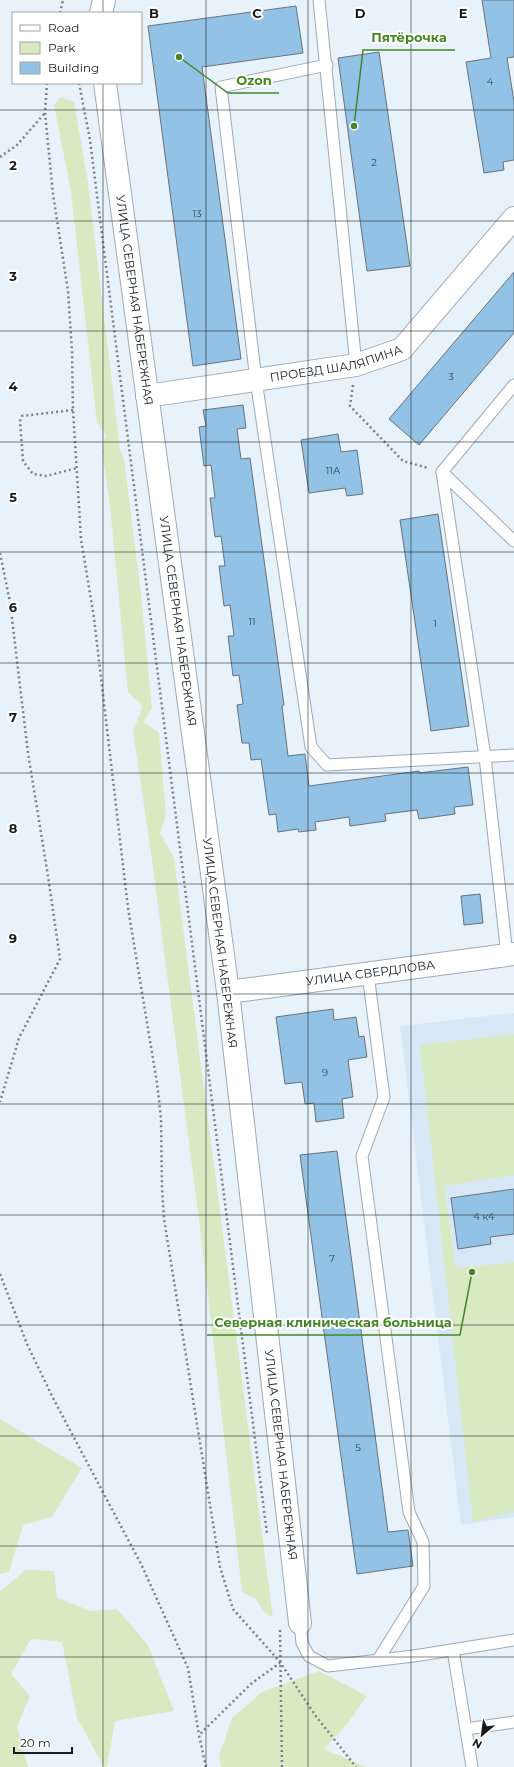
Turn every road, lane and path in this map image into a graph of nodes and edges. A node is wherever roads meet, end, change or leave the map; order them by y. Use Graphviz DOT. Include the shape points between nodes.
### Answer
graph roads {
  1 [pos="63,0"];
  2 [pos="104,0"];
  3 [pos="319,0"];
  4 [pos="60,12"];
  5 [pos="101,12"];
  6 [pos="327,65"];
  7 [pos="47,84"];
  8 [pos="79,84"];
  9 [pos="105,84"];
  10 [pos="45,114"];
  11 [pos="0,157"];
  12 [pos="513,220"];
  13 [pos="356,365"];
  14 [pos="256,380"];
  15 [pos="514,385"];
  16 [pos="147,396"];
  17 [pos="73,410"];
  18 [pos="77,468"];
  19 [pos="442,472"];
  20 [pos="514,541"];
  21 [pos="0,553"];
  22 [pos="514,754"];
  23 [pos="485,757"];
  24 [pos="511,955"];
  25 [pos="368,974"];
  26 [pos="228,992"];
  27 [pos="0,1102"];
  28 [pos="0,1274"];
  29 [pos="267,1535"];
  30 [pos="289,1622"];
  31 [pos="514,1640"];
  32 [pos="453,1650"];
  33 [pos="378,1660"];
  34 [pos="280,1662"];
  35 [pos="514,1722"];
  36 [pos="466,1729"];
  37 [pos="199,1734"];
  38 [pos="206,1767"];
  39 [pos="282,1767"];
  40 [pos="356,1767"];
  41 [pos="472,1767"];
  1 -- 4 [label="path"];
  2 -- 5 [label="street"];
  3 -- 6 [label="lane"];
  6 -- 13 [label="lane"];
  6 -- 14 [label="lane" via="221,86"];
  7 -- 10 [label="path"];
  8 -- 29 [label="path" via="90,140"];
  9 -- 16 [label="street, УЛИЦА СЕВЕРНАЯ НАБЕРЕЖНАЯ"];
  10 -- 11 [label="path" via="17,145"];
  10 -- 17 [label="path" via="68,291"];
  12 -- 13 [label="street, ПРОЕЗД ШАЛЯПИНА" via="402,349"];
  13 -- 14 [label="street, ПРОЕЗД ШАЛЯПИНА"];
  13 -- 19 [label="path" via="350,406 403,461"];
  14 -- 16 [label="street, ПРОЕЗД ШАЛЯПИНА"];
  14 -- 23 [label="lane" via="311,746 327,765"];
  15 -- 19 [label="lane"];
  16 -- 26 [label="street, УЛИЦА СЕВЕРНАЯ НАБЕРЕЖНАЯ"];
  17 -- 18 [label="path"];
  17 -- 18 [label="path" via="22,416 20,420 23,460 33,474 46,476"];
  18 -- 34 [label="path" via="81,539 94,618 128,908 157,1083 161,1118 164,1219 219,1560 233,1609"];
  19 -- 20 [label="lane"];
  19 -- 23 [label="lane"];
  21 -- 27 [label="path" via="10,602 28,753 60,959 19,1038"];
  22 -- 23 [label="lane"];
  23 -- 24 [label="lane"];
  24 -- 25 [label="street, УЛИЦА СВЕРДЛОВА"];
  25 -- 26 [label="street, УЛИЦА СВЕРДЛОВА"];
  25 -- 33 [label="lane" via="384,1097 362,1156 409,1512 423,1542 424,1586"];
  26 -- 30 [label="street, УЛИЦА СЕВЕРНАЯ НАБЕРЕЖНАЯ"];
  28 -- 37 [label="path" via="27,1344 142,1566 188,1668"];
  30 -- 33 [label="lane, УЛИЦА СЕВЕРНАЯ НАБЕРЕЖНАЯ" via="309,1656 318,1662 328,1666"];
  30 -- 34 [label="path" via="281,1638"];
  31 -- 32 [label="lane, УЛИЦА СЕВЕРНАЯ НАБЕРЕЖНАЯ"];
  32 -- 33 [label="lane, УЛИЦА СЕВЕРНАЯ НАБЕРЕЖНАЯ"];
  32 -- 36 [label="lane"];
  34 -- 37 [label="path" via="252,1683"];
  34 -- 39 [label="path"];
  34 -- 40 [label="path" via="315,1715"];
  35 -- 36 [label="lane"];
  36 -- 41 [label="lane"];
  37 -- 38 [label="path"];
}
